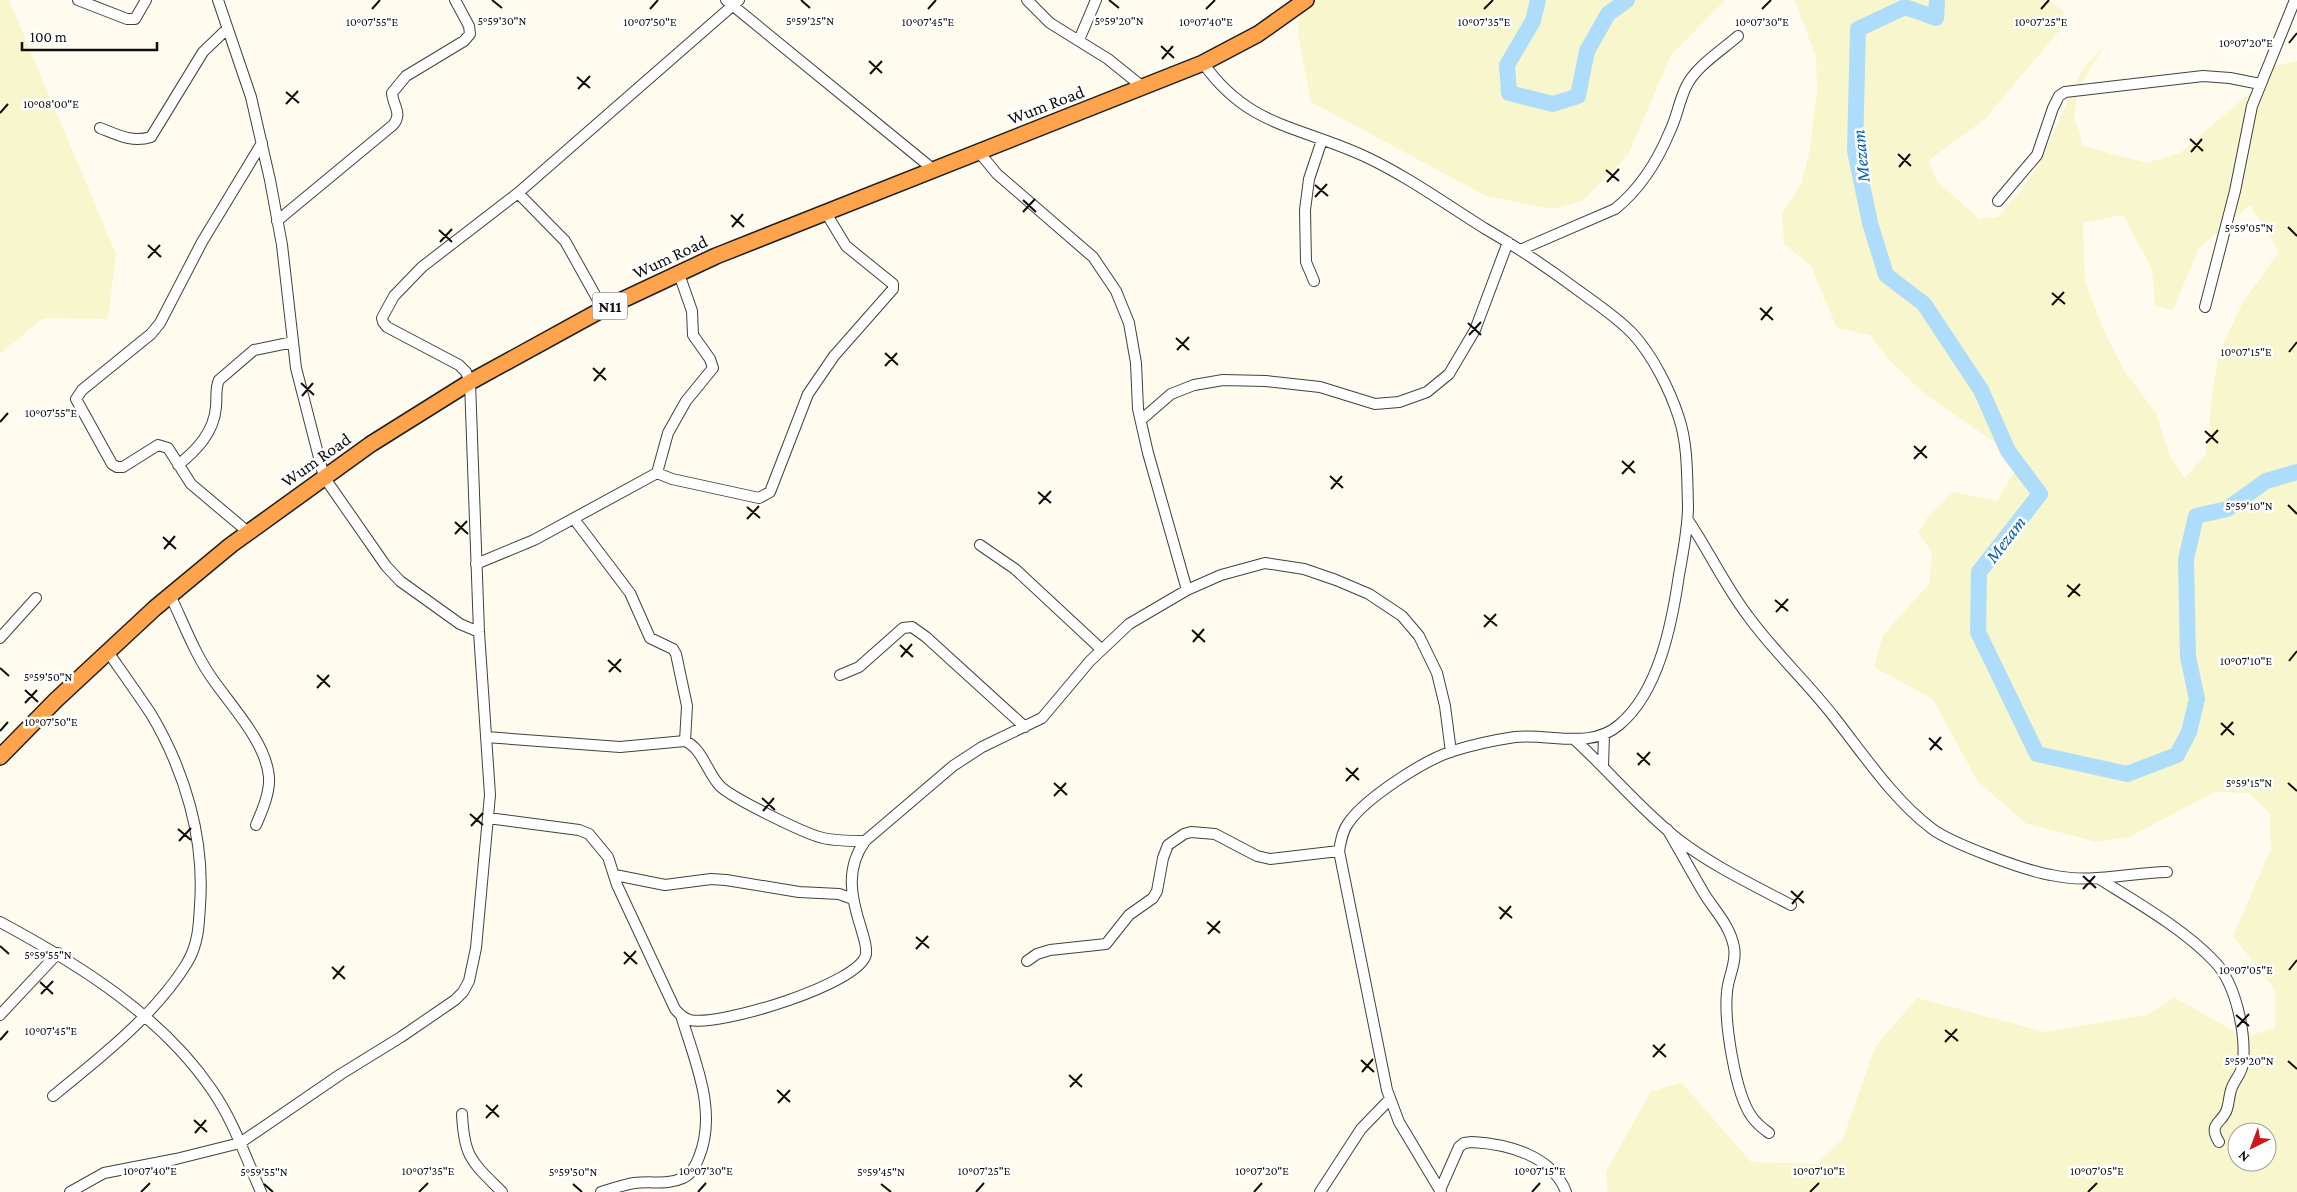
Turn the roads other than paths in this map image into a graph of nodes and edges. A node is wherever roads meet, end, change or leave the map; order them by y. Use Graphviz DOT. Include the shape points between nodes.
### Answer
graph roads {
  1 [pos="78,0"];
  2 [pos="146,0"];
  3 [pos="218,0"];
  4 [pos="455,0"];
  5 [pos="1027,0"];
  6 [pos="1096,0"];
  7 [pos="1306,0"];
  8 [pos="2295,0"];
  9 [pos="733,2"];
  10 [pos="227,29"];
  11 [pos="1738,36"];
  12 [pos="1079,40"];
  13 [pos="1203,63"];
  14 [pos="2260,84"];
  15 [pos="1144,88"];
  16 [pos="100,128"];
  17 [pos="1322,140"];
  18 [pos="262,144"];
  19 [pos="978,152"];
  20 [pos="934,170"];
  21 [pos="518,193"];
  22 [pos="1998,202"];
  23 [pos="826,213"];
  24 [pos="278,221"];
  25 [pos="1508,242"];
  26 [pos="1520,250"];
  27 [pos="679,274"];
  28 [pos="1314,281"];
  29 [pos="2204,308"];
  30 [pos="603,309"];
  31 [pos="293,342"];
  32 [pos="470,382"];
  33 [pos="1141,420"];
  34 [pos="178,465"];
  35 [pos="657,472"];
  36 [pos="324,477"];
  37 [pos="574,519"];
  38 [pos="1688,520"];
  39 [pos="248,532"];
  40 [pos="980,545"];
  41 [pos="476,564"];
  42 [pos="1187,590"];
  43 [pos="170,595"];
  44 [pos="36,598"];
  45 [pos="479,632"];
  46 [pos="0,638"];
  47 [pos="1101,650"];
  48 [pos="108,652"];
  49 [pos="840,675"];
  50 [pos="1025,727"];
  51 [pos="1604,734"];
  52 [pos="486,737"];
  53 [pos="1574,739"];
  54 [pos="685,742"];
  55 [pos="1450,752"];
  56 [pos="0,757"];
  57 [pos="1604,767"];
  58 [pos="488,818"];
  59 [pos="256,825"];
  60 [pos="1667,829"];
  61 [pos="865,841"];
  62 [pos="1339,852"];
  63 [pos="2167,872"];
  64 [pos="615,875"];
  65 [pos="2101,880"];
  66 [pos="852,894"];
  67 [pos="1791,905"];
  68 [pos="0,922"];
  69 [pos="58,953"];
  70 [pos="1027,962"];
  71 [pos="0,1015"];
  72 [pos="681,1015"];
  73 [pos="144,1016"];
  74 [pos="53,1096"];
  75 [pos="1390,1099"];
  76 [pos="462,1114"];
  77 [pos="1769,1133"];
  78 [pos="2218,1142"];
  79 [pos="240,1143"];
  80 [pos="1440,1191"];
  81 [pos="70,1192"];
  82 [pos="261,1192"];
  83 [pos="502,1192"];
  84 [pos="600,1192"];
  85 [pos="1320,1192"];
  86 [pos="1566,1192"];
  1 -- 2 [label="street" via="134,19"];
  3 -- 10 [label="street"];
  4 -- 24 [label="street" via="469,26 470,34 464,42 406,76 392,93 398,120"];
  5 -- 12 [label="street" via="1050,23"];
  6 -- 12 [label="street"];
  7 -- 13 [label="highway, Wum Road / N11" via="1258,34"];
  8 -- 14 [label="street"];
  9 -- 20 [label="street"];
  9 -- 21 [label="street"];
  10 -- 16 [label="street" via="204,52 151,137 141,140 123,138"];
  10 -- 18 [label="street" via="251,96"];
  11 -- 26 [label="street" via="1704,65 1686,86 1671,130 1654,162 1626,200 1615,209"];
  12 -- 15 [label="street"];
  13 -- 15 [label="highway, Wum Road / N11"];
  13 -- 17 [label="street" via="1216,82 1255,113"];
  14 -- 22 [label="street" via="2203,76 2065,92 2059,96 2037,155"];
  14 -- 29 [label="street"];
  15 -- 19 [label="highway, Wum Road / N11"];
  17 -- 25 [label="street" via="1362,155 1413,182"];
  17 -- 28 [label="street" via="1309,179 1305,210 1306,262"];
  18 -- 24 [label="street"];
  18 -- 34 [label="street" via="202,242 160,323 82,390 76,399 112,464 123,467 163,445"];
  19 -- 20 [label="highway, Wum Road / N11"];
  19 -- 33 [label="street" via="997,174 1093,257 1106,274 1129,322"];
  20 -- 23 [label="highway, Wum Road / N11"];
  21 -- 30 [label="street" via="565,241"];
  21 -- 32 [label="street" via="422,267 394,296 382,318 387,327 458,365"];
  23 -- 27 [label="highway, Wum Road / N11"];
  23 -- 35 [label="street" via="846,246 892,284 893,289 834,356 808,394 770,492 760,498 672,479"];
  24 -- 31 [label="street"];
  25 -- 26 [label="street"];
  25 -- 33 [label="street" via="1475,330 1449,374 1427,392 1399,402 1375,404 1320,387 1223,380 1171,394"];
  26 -- 38 [label="street" via="1597,303 1633,334 1647,353 1679,419 1687,469"];
  27 -- 30 [label="highway, Wum Road / N11"];
  27 -- 35 [label="street" via="692,312 693,336 710,358 713,368 686,402 668,433"];
  30 -- 32 [label="highway, Wum Road / N11"];
  31 -- 34 [label="street" via="254,350 219,380 213,425 195,451"];
  31 -- 36 [label="street" via="296,368"];
  32 -- 36 [label="highway, Wum Road / N11"];
  32 -- 41 [label="street"];
  33 -- 42 [label="street"];
  34 -- 39 [label="street" via="191,484"];
  35 -- 37 [label="street"];
  36 -- 39 [label="highway, Wum Road / N11"];
  36 -- 45 [label="street" via="400,581 460,624"];
  37 -- 41 [label="street"];
  37 -- 54 [label="street" via="630,594 650,638 676,654 687,706"];
  38 -- 51 [label="street" via="1672,623 1655,675 1633,710 1619,726"];
  38 -- 65 [label="street" via="1750,619 1808,683 1882,778 1925,823 1948,838 2049,875"];
  39 -- 43 [label="highway, Wum Road / N11"];
  40 -- 47 [label="street" via="1014,570"];
  41 -- 45 [label="street"];
  42 -- 47 [label="street" via="1129,624"];
  42 -- 55 [label="street" via="1221,575 1265,563 1304,569 1369,594 1402,616 1419,636 1437,673 1445,706"];
  43 -- 48 [label="highway, Wum Road / N11"];
  43 -- 59 [label="street" via="213,681 249,729 265,762 268,791"];
  44 -- 46 [label="street"];
  45 -- 52 [label="street"];
  47 -- 50 [label="street" via="1042,718"];
  48 -- 56 [label="highway, Wum Road / N11"];
  48 -- 73 [label="street" via="151,715 180,774 198,836 202,886 198,941 188,963"];
  49 -- 50 [label="street" via="859,666 903,628 912,627"];
  50 -- 61 [label="street" via="982,747 953,766"];
  51 -- 53 [label="street"];
  51 -- 57 [label="street"];
  52 -- 54 [label="street" via="620,747"];
  52 -- 58 [label="street" via="490,795"];
  53 -- 55 [label="street" via="1517,737"];
  53 -- 57 [label="street"];
  54 -- 61 [label="street" via="698,752 720,786 748,804 821,838"];
  55 -- 62 [label="street" via="1410,772 1377,795 1350,820 1342,835"];
  57 -- 60 [label="street" via="1626,793"];
  58 -- 64 [label="street" via="589,834 608,857"];
  58 -- 79 [label="street" via="476,948 463,992"];
  60 -- 67 [label="street" via="1736,876"];
  60 -- 77 [label="street" via="1730,935 1735,955 1725,1016 1729,1042 1744,1101 1751,1116"];
  61 -- 66 [label="street" via="852,868"];
  62 -- 70 [label="street" via="1270,859 1257,856 1215,834 1184,834 1168,845 1158,891 1129,915 1111,940 1102,946 1050,950"];
  62 -- 75 [label="street"];
  63 -- 65 [label="street" via="2125,874"];
  64 -- 66 [label="street" via="665,885 718,879 799,892"];
  64 -- 72 [label="street" via="651,960"];
  65 -- 78 [label="street" via="2193,942 2225,976 2244,1037 2244,1055 2241,1073 2231,1090 2225,1114 2214,1129"];
  66 -- 72 [label="street" via="866,954 863,962 853,970 813,990 754,1011 710,1020 688,1019"];
  68 -- 69 [label="street"];
  69 -- 71 [label="street"];
  69 -- 73 [label="street"];
  72 -- 84 [label="street" via="704,1091 707,1118 704,1144 695,1165 684,1178 634,1183"];
  73 -- 74 [label="street"];
  73 -- 79 [label="street" via="213,1091"];
  75 -- 80 [label="street" via="1418,1157"];
  75 -- 85 [label="street" via="1361,1129"];
  76 -- 83 [label="street" via="463,1139 469,1156"];
  79 -- 81 [label="street" via="104,1173"];
  79 -- 82 [label="street"];
  80 -- 86 [label="street" via="1459,1146 1472,1142 1534,1156 1547,1166"];
}
